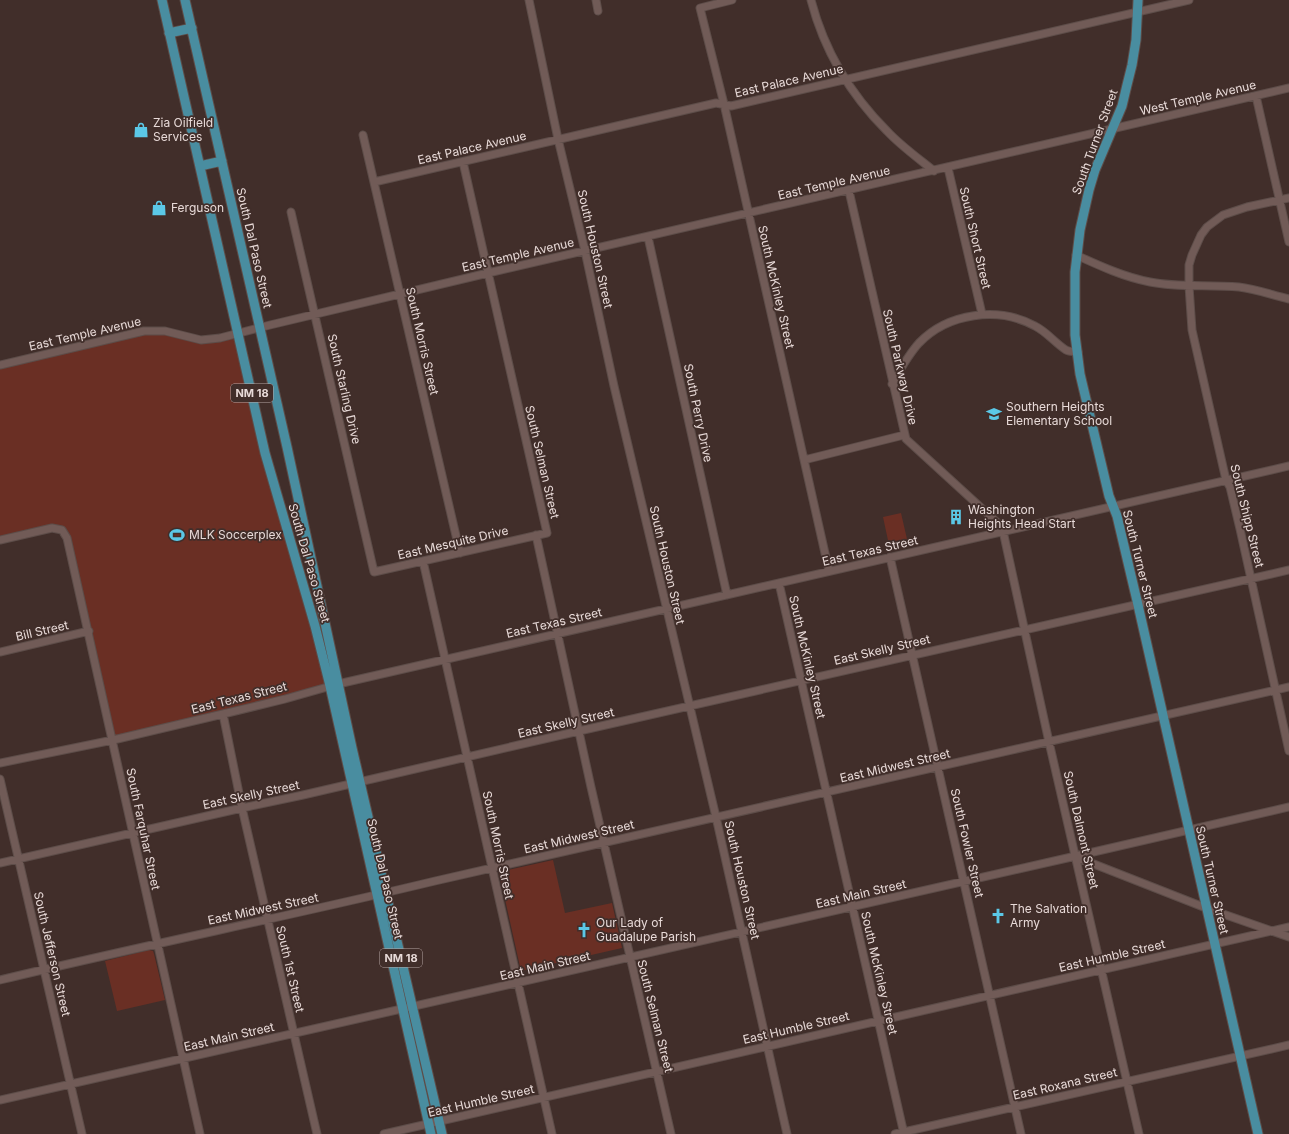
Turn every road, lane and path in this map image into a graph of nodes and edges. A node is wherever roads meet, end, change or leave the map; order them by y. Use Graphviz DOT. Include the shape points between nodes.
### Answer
graph roads {
  1 [pos="162,0"];
  2 [pos="185,0"];
  3 [pos="529,0"];
  4 [pos="596,0"];
  5 [pos="732,0"];
  6 [pos="811,0"];
  7 [pos="1138,0"];
  8 [pos="1190,0"];
  9 [pos="598,11"];
  10 [pos="1137,12"];
  11 [pos="192,28"];
  12 [pos="170,33"];
  13 [pos="846,80"];
  14 [pos="1289,88"];
  15 [pos="1256,96"];
  16 [pos="724,104"];
  17 [pos="1111,130"];
  18 [pos="363,135"];
  19 [pos="558,139"];
  20 [pos="222,161"];
  21 [pos="463,162"];
  22 [pos="200,166"];
  23 [pos="948,168"];
  24 [pos="934,171"];
  25 [pos="374,182"];
  26 [pos="849,191"];
  27 [pos="1289,198"];
  28 [pos="1279,200"];
  29 [pos="291,212"];
  30 [pos="748,214"];
  31 [pos="648,237"];
  32 [pos="1289,242"];
  33 [pos="585,251"];
  34 [pos="1076,255"];
  35 [pos="488,273"];
  36 [pos="1189,286"];
  37 [pos="400,294"];
  38 [pos="1289,299"];
  39 [pos="316,314"];
  40 [pos="982,314"];
  41 [pos="260,328"];
  42 [pos="239,334"];
  43 [pos="1078,352"];
  44 [pos="0,365"];
  45 [pos="892,384"];
  46 [pos="904,435"];
  47 [pos="804,460"];
  48 [pos="1289,466"];
  49 [pos="1226,480"];
  50 [pos="1114,507"];
  51 [pos="1003,532"];
  52 [pos="536,535"];
  53 [pos="0,540"];
  54 [pos="460,553"];
  55 [pos="890,557"];
  56 [pos="423,561"];
  57 [pos="1289,570"];
  58 [pos="829,571"];
  59 [pos="374,572"];
  60 [pos="1251,579"];
  61 [pos="779,583"];
  62 [pos="727,595"];
  63 [pos="1138,605"];
  64 [pos="666,608"];
  65 [pos="1025,629"];
  66 [pos="88,631"];
  67 [pos="558,634"];
  68 [pos="0,652"];
  69 [pos="912,654"];
  70 [pos="445,659"];
  71 [pos="801,680"];
  72 [pos="334,685"];
  73 [pos="1289,687"];
  74 [pos="1275,690"];
  75 [pos="690,706"];
  76 [pos="223,714"];
  77 [pos="1163,716"];
  78 [pos="579,731"];
  79 [pos="113,740"];
  80 [pos="1049,742"];
  81 [pos="1289,751"];
  82 [pos="468,758"];
  83 [pos="0,763"];
  84 [pos="938,767"];
  85 [pos="0,779"];
  86 [pos="356,783"];
  87 [pos="826,792"];
  88 [pos="1289,807"];
  89 [pos="242,808"];
  90 [pos="716,818"];
  91 [pos="1188,829"];
  92 [pos="132,833"];
  93 [pos="605,843"];
  94 [pos="1076,856"];
  95 [pos="18,858"];
  96 [pos="0,863"];
  97 [pos="492,869"];
  98 [pos="964,882"];
  99 [pos="386,893"];
  100 [pos="377,896"];
  101 [pos="853,907"];
  102 [pos="1206,908"];
  103 [pos="268,919"];
  104 [pos="1289,927"];
  105 [pos="1272,931"];
  106 [pos="742,932"];
  107 [pos="1289,937"];
  108 [pos="157,944"];
  109 [pos="1214,944"];
  110 [pos="630,958"];
  111 [pos="44,970"];
  112 [pos="1101,970"];
  113 [pos="0,980"];
  114 [pos="518,983"];
  115 [pos="990,995"];
  116 [pos="412,1007"];
  117 [pos="402,1009"];
  118 [pos="878,1021"];
  119 [pos="294,1034"];
  120 [pos="1289,1045"];
  121 [pos="767,1046"];
  122 [pos="1241,1056"];
  123 [pos="183,1059"];
  124 [pos="658,1071"];
  125 [pos="1127,1081"];
  126 [pos="71,1084"];
  127 [pos="544,1097"];
  128 [pos="0,1100"];
  129 [pos="1015,1107"];
  130 [pos="439,1122"];
  131 [pos="429,1124"];
  132 [pos="903,1133"];
  133 [pos="82,1134"];
  134 [pos="200,1134"];
  135 [pos="317,1134"];
  136 [pos="384,1134"];
  137 [pos="431,1134"];
  138 [pos="442,1134"];
  139 [pos="552,1134"];
  140 [pos="671,1134"];
  141 [pos="787,1134"];
  142 [pos="895,1134"];
  143 [pos="1021,1134"];
  144 [pos="1139,1134"];
  145 [pos="1258,1134"];
  1 -- 12 [label="main road, South Dal Paso Street / NM 18"];
  2 -- 11 [label="main road, South Dal Paso Street / NM 18"];
  3 -- 19 [label="street, South Houston Street"];
  4 -- 9 [label="street"];
  5 -- 16 [label="street, South McKinley Street" via="700,8"];
  6 -- 13 [label="street" via="823,37"];
  7 -- 10 [label="main road, South Turner Street"];
  8 -- 10 [label="street, East Palace Avenue"];
  10 -- 13 [label="street, East Palace Avenue"];
  10 -- 17 [label="main road, South Turner Street" via="1132,65 1122,106"];
  11 -- 12 [label="main road"];
  11 -- 20 [label="main road, South Dal Paso Street / NM 18"];
  12 -- 22 [label="main road, South Dal Paso Street / NM 18"];
  13 -- 16 [label="street, East Palace Avenue" via="731,106"];
  13 -- 24 [label="street" via="887,132"];
  14 -- 15 [label="street, West Temple Avenue"];
  15 -- 17 [label="street, West Temple Avenue"];
  15 -- 28 [label="street"];
  16 -- 19 [label="street, East Palace Avenue" via="716,103"];
  16 -- 30 [label="street, South McKinley Street"];
  17 -- 23 [label="street, East Temple Avenue"];
  17 -- 34 [label="main road, South Turner Street" via="1089,190"];
  18 -- 25 [label="street, South Morris Street"];
  19 -- 21 [label="street, East Palace Avenue"];
  19 -- 33 [label="street, South Houston Street"];
  20 -- 22 [label="main road"];
  20 -- 41 [label="main road, South Dal Paso Street / NM 18"];
  21 -- 25 [label="street, East Palace Avenue"];
  21 -- 35 [label="street, South Selman Street"];
  22 -- 42 [label="main road, South Dal Paso Street / NM 18"];
  23 -- 24 [label="street, East Temple Avenue"];
  23 -- 40 [label="street, South Short Street"];
  24 -- 26 [label="street, East Temple Avenue"];
  25 -- 37 [label="street, South Morris Street"];
  26 -- 30 [label="street, East Temple Avenue"];
  26 -- 45 [label="street, South Parkway Drive"];
  27 -- 28 [label="street, South Shipp Street"];
  28 -- 32 [label="street"];
  28 -- 36 [label="street, South Shipp Street" via="1234,210 1207,227 1192,255 1189,265"];
  29 -- 39 [label="street, South Starling Drive"];
  30 -- 31 [label="street, East Temple Avenue"];
  30 -- 47 [label="street, South McKinley Street"];
  31 -- 33 [label="street, East Temple Avenue"];
  31 -- 62 [label="street, South Perry Drive"];
  33 -- 35 [label="street, East Temple Avenue"];
  33 -- 64 [label="street, South Houston Street"];
  34 -- 36 [label="street" via="1130,278"];
  34 -- 43 [label="main road, South Turner Street" via="1074,311"];
  35 -- 37 [label="street, East Temple Avenue"];
  35 -- 52 [label="street, South Selman Street" via="547,533"];
  36 -- 38 [label="street" via="1239,287"];
  36 -- 49 [label="street, South Shipp Street" via="1192,330"];
  37 -- 39 [label="street, East Temple Avenue"];
  37 -- 54 [label="street, South Morris Street"];
  39 -- 41 [label="street, East Temple Avenue"];
  39 -- 59 [label="street, South Starling Drive"];
  40 -- 43 [label="street" via="1023,321 1043,330 1067,350"];
  40 -- 45 [label="street" via="954,322 920,343"];
  41 -- 42 [label="street, East Temple Avenue"];
  41 -- 72 [label="main road, South Dal Paso Street / NM 18" via="287,447"];
  42 -- 44 [label="street, East Temple Avenue" via="201,340 164,331 144,331"];
  42 -- 72 [label="main road, South Dal Paso Street / NM 18" via="265,453"];
  43 -- 50 [label="main road, South Turner Street" via="1082,382 1109,496"];
  45 -- 46 [label="street, South Parkway Drive"];
  46 -- 47 [label="street"];
  46 -- 51 [label="street, South Parkway Drive" via="908,442 1000,525"];
  47 -- 58 [label="street, South McKinley Street"];
  48 -- 49 [label="street, East Texas Street"];
  49 -- 50 [label="street, East Texas Street"];
  49 -- 60 [label="street, South Shipp Street" via="1230,487"];
  50 -- 51 [label="street, East Texas Street"];
  50 -- 63 [label="main road, South Turner Street"];
  51 -- 55 [label="street, East Texas Street"];
  51 -- 65 [label="street, South Dalmont Street"];
  52 -- 54 [label="street, East Mesquite Drive"];
  52 -- 67 [label="street, South Selman Street"];
  53 -- 66 [label="street, South Farquhar Street" via="52,528 62,530 67,538"];
  54 -- 56 [label="street, East Mesquite Drive"];
  55 -- 58 [label="street, East Texas Street"];
  55 -- 69 [label="street, South Fowler Street"];
  56 -- 59 [label="street, East Mesquite Drive"];
  56 -- 70 [label="street, South Morris Street"];
  57 -- 60 [label="street, East Skelly Street"];
  58 -- 61 [label="street, East Texas Street"];
  60 -- 63 [label="street, East Skelly Street"];
  60 -- 74 [label="street, South Shipp Street"];
  61 -- 62 [label="street, East Texas Street"];
  61 -- 71 [label="street, South McKinley Street"];
  62 -- 64 [label="street, East Texas Street"];
  63 -- 65 [label="street, East Skelly Street"];
  63 -- 77 [label="main road, South Turner Street"];
  64 -- 67 [label="street, East Texas Street"];
  64 -- 75 [label="street, South Houston Street"];
  65 -- 69 [label="street, East Skelly Street"];
  65 -- 80 [label="street, South Dalmont Street"];
  66 -- 68 [label="street, Bill Street"];
  66 -- 79 [label="street, South Farquhar Street"];
  67 -- 70 [label="street, East Texas Street"];
  67 -- 78 [label="street, South Selman Street"];
  69 -- 71 [label="street, East Skelly Street"];
  69 -- 84 [label="street, South Fowler Street"];
  70 -- 72 [label="street, East Texas Street"];
  70 -- 82 [label="street, South Morris Street"];
  71 -- 75 [label="street, East Skelly Street"];
  71 -- 87 [label="street, South McKinley Street"];
  72 -- 76 [label="street, East Texas Street"];
  72 -- 86 [label="main road, South Dal Paso Street / NM 18"];
  73 -- 74 [label="street, East Midwest Street"];
  74 -- 77 [label="street, East Midwest Street"];
  74 -- 81 [label="street, South Shipp Street"];
  75 -- 78 [label="street, East Skelly Street"];
  75 -- 90 [label="street, South Houston Street"];
  76 -- 79 [label="street, East Texas Street"];
  76 -- 89 [label="street, South 1st Street"];
  77 -- 80 [label="street, East Midwest Street"];
  77 -- 91 [label="main road, South Turner Street"];
  78 -- 82 [label="street, East Skelly Street"];
  78 -- 93 [label="street, South Selman Street"];
  79 -- 83 [label="street, East Texas Street"];
  79 -- 92 [label="street, South Farquhar Street"];
  80 -- 84 [label="street, East Midwest Street"];
  80 -- 94 [label="street, South Dalmont Street"];
  82 -- 86 [label="street, East Skelly Street"];
  82 -- 97 [label="street, South Morris Street"];
  84 -- 87 [label="street, East Midwest Street"];
  84 -- 98 [label="street, South Fowler Street"];
  85 -- 95 [label="street, South Jefferson Street"];
  86 -- 89 [label="street, East Skelly Street"];
  86 -- 99 [label="main road, South Dal Paso Street / NM 18"];
  86 -- 100 [label="main road, South Dal Paso Street / NM 18"];
  87 -- 90 [label="street, East Midwest Street"];
  87 -- 101 [label="street, South McKinley Street"];
  88 -- 91 [label="street, East Main Street"];
  89 -- 92 [label="street, East Skelly Street"];
  89 -- 103 [label="street, South 1st Street"];
  90 -- 93 [label="street, East Midwest Street"];
  90 -- 106 [label="street, South Houston Street"];
  91 -- 94 [label="street, East Main Street"];
  91 -- 102 [label="main road, South Turner Street"];
  92 -- 95 [label="street, East Skelly Street"];
  92 -- 108 [label="street, South Farquhar Street"];
  93 -- 97 [label="street, East Midwest Street"];
  93 -- 110 [label="street, South Selman Street"];
  94 -- 98 [label="street, East Main Street"];
  94 -- 102 [label="street"];
  94 -- 112 [label="street, South Dalmont Street"];
  95 -- 96 [label="street, East Skelly Street"];
  95 -- 111 [label="street, South Jefferson Street"];
  97 -- 99 [label="street, East Midwest Street"];
  97 -- 114 [label="street, South Morris Street"];
  98 -- 101 [label="street, East Main Street"];
  98 -- 115 [label="street, South Fowler Street"];
  99 -- 100 [label="street, East Midwest Street"];
  99 -- 116 [label="main road, South Dal Paso Street / NM 18"];
  100 -- 103 [label="street, East Midwest Street"];
  100 -- 117 [label="main road, South Dal Paso Street / NM 18"];
  101 -- 106 [label="street, East Main Street"];
  101 -- 118 [label="street, South McKinley Street"];
  102 -- 105 [label="street"];
  102 -- 109 [label="main road, South Turner Street"];
  103 -- 108 [label="street, East Midwest Street"];
  103 -- 119 [label="street, South 1st Street"];
  104 -- 105 [label="street, East Humble Street"];
  105 -- 107 [label="street"];
  105 -- 109 [label="street, East Humble Street"];
  106 -- 110 [label="street, East Main Street"];
  106 -- 121 [label="street, South Houston Street"];
  108 -- 111 [label="street, East Midwest Street"];
  108 -- 123 [label="street, South Farquhar Street"];
  109 -- 112 [label="street, East Humble Street"];
  109 -- 122 [label="main road, South Turner Street"];
  110 -- 114 [label="street, East Main Street"];
  110 -- 124 [label="street, South Selman Street"];
  111 -- 113 [label="street, East Midwest Street"];
  111 -- 126 [label="street, South Jefferson Street"];
  112 -- 115 [label="street, East Humble Street"];
  112 -- 125 [label="street, South Dalmont Street"];
  114 -- 116 [label="street, East Main Street"];
  114 -- 127 [label="street, South Morris Street"];
  115 -- 118 [label="street, East Humble Street"];
  115 -- 129 [label="street, South Fowler Street"];
  116 -- 117 [label="street, East Main Street"];
  116 -- 130 [label="main road, South Dal Paso Street / NM 18"];
  117 -- 119 [label="street, East Main Street"];
  117 -- 131 [label="main road, South Dal Paso Street / NM 18"];
  118 -- 121 [label="street, East Humble Street"];
  118 -- 132 [label="street, South McKinley Street"];
  119 -- 123 [label="street, East Main Street"];
  119 -- 135 [label="street, South 1st Street"];
  120 -- 122 [label="street, East Roxana Street"];
  121 -- 124 [label="street, East Humble Street"];
  121 -- 141 [label="street, South Houston Street"];
  122 -- 125 [label="street, East Roxana Street"];
  122 -- 145 [label="main road, South Turner Street"];
  123 -- 126 [label="street, East Main Street"];
  123 -- 134 [label="street, South Farquhar Street"];
  124 -- 127 [label="street, East Humble Street"];
  124 -- 140 [label="street, South Selman Street"];
  125 -- 129 [label="street, East Roxana Street"];
  125 -- 144 [label="street, South Dalmont Street"];
  126 -- 128 [label="street, East Main Street"];
  126 -- 133 [label="street, South Jefferson Street"];
  127 -- 130 [label="street, East Humble Street"];
  127 -- 139 [label="street, South Morris Street"];
  129 -- 132 [label="street, East Roxana Street"];
  129 -- 143 [label="street, South Fowler Street"];
  130 -- 131 [label="street, East Humble Street"];
  130 -- 138 [label="main road, South Dal Paso Street / NM 18"];
  131 -- 136 [label="street, East Humble Street"];
  131 -- 137 [label="main road, South Dal Paso Street / NM 18"];
  132 -- 142 [label="street, East Roxana Street"];
}
